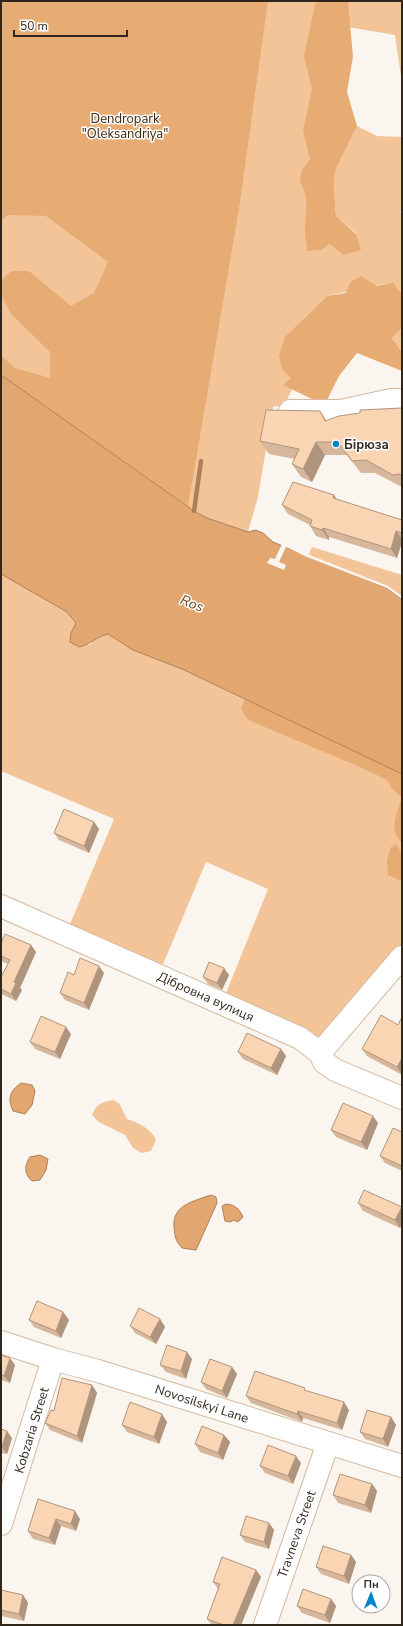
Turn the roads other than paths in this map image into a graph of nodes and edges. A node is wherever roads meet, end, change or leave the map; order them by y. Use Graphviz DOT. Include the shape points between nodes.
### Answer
graph roads {
  1 [pos="402,400"];
  2 [pos="272,410"];
  3 [pos="1,906"];
  4 [pos="402,957"];
  5 [pos="320,1053"];
  6 [pos="402,1098"];
  7 [pos="1,1342"];
  8 [pos="53,1359"];
  9 [pos="328,1443"];
  10 [pos="402,1466"];
  11 [pos="1,1524"];
  12 [pos="265,1625"];
  1 -- 2 [label="street" via="341,411"];
  3 -- 5 [label="street, Дібровна вулиця" via="300,1038"];
  4 -- 5 [label="street"];
  5 -- 6 [label="street, Дібровна вулиця" via="324,1062 335,1070"];
  7 -- 8 [label="street, Novosilskyi Lane"];
  8 -- 9 [label="street, Novosilskyi Lane" via="98,1370"];
  8 -- 11 [label="street, Kobzaria Street"];
  9 -- 10 [label="street, Novosilskyi Lane"];
  9 -- 12 [label="street, Travneva Street"];
}
